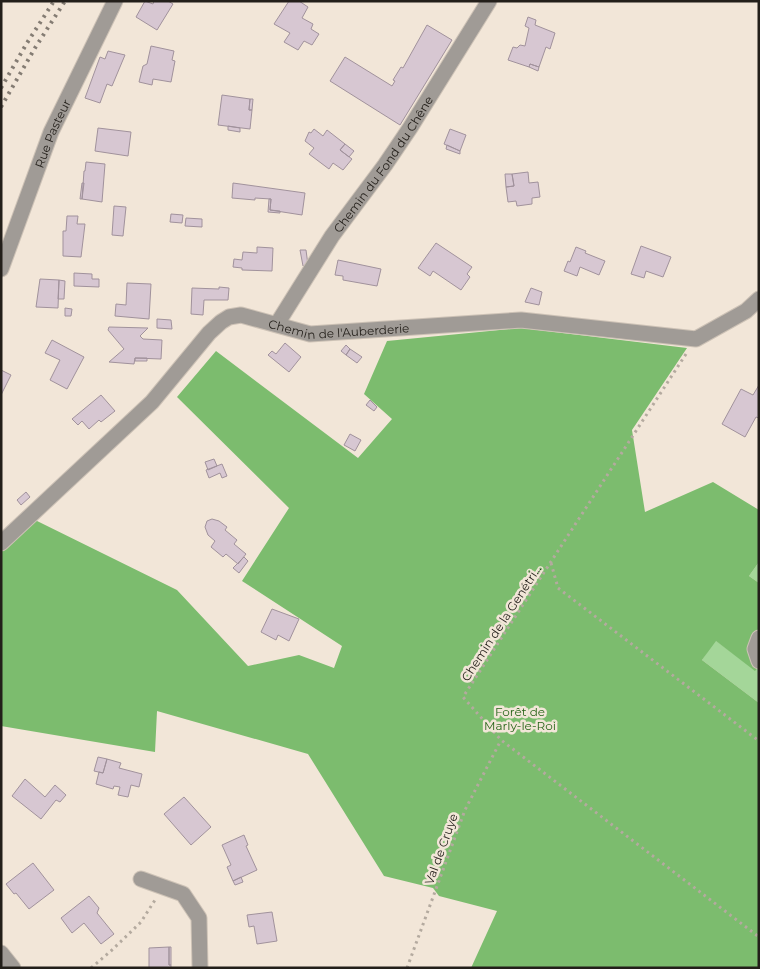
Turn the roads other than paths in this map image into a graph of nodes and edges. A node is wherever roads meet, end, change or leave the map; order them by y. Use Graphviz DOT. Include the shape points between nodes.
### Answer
graph roads {
  1 [pos="115,1"];
  2 [pos="482,4"];
  3 [pos="1,269"];
  4 [pos="759,299"];
  5 [pos="272,323"];
  6 [pos="1,543"];
  7 [pos="759,638"];
  8 [pos="759,661"];
  9 [pos="141,879"];
  10 [pos="1,953"];
  11 [pos="13,968"];
  12 [pos="200,968"];
  1 -- 3 [label="street, Rue Pasteur" via="51,132"];
  2 -- 5 [label="street, Chemin du Fond du Chêne" via="410,128"];
  4 -- 5 [label="street, Chemin de l'Auberderie" via="746,312 696,339 521,320 310,334"];
  5 -- 6 [label="street, Chemin de l'Auberderie" via="240,315 221,322 152,402"];
  7 -- 8 [label="street" via="754,650"];
  9 -- 12 [label="street" via="183,894 200,918"];
  10 -- 11 [label="street"];
}
